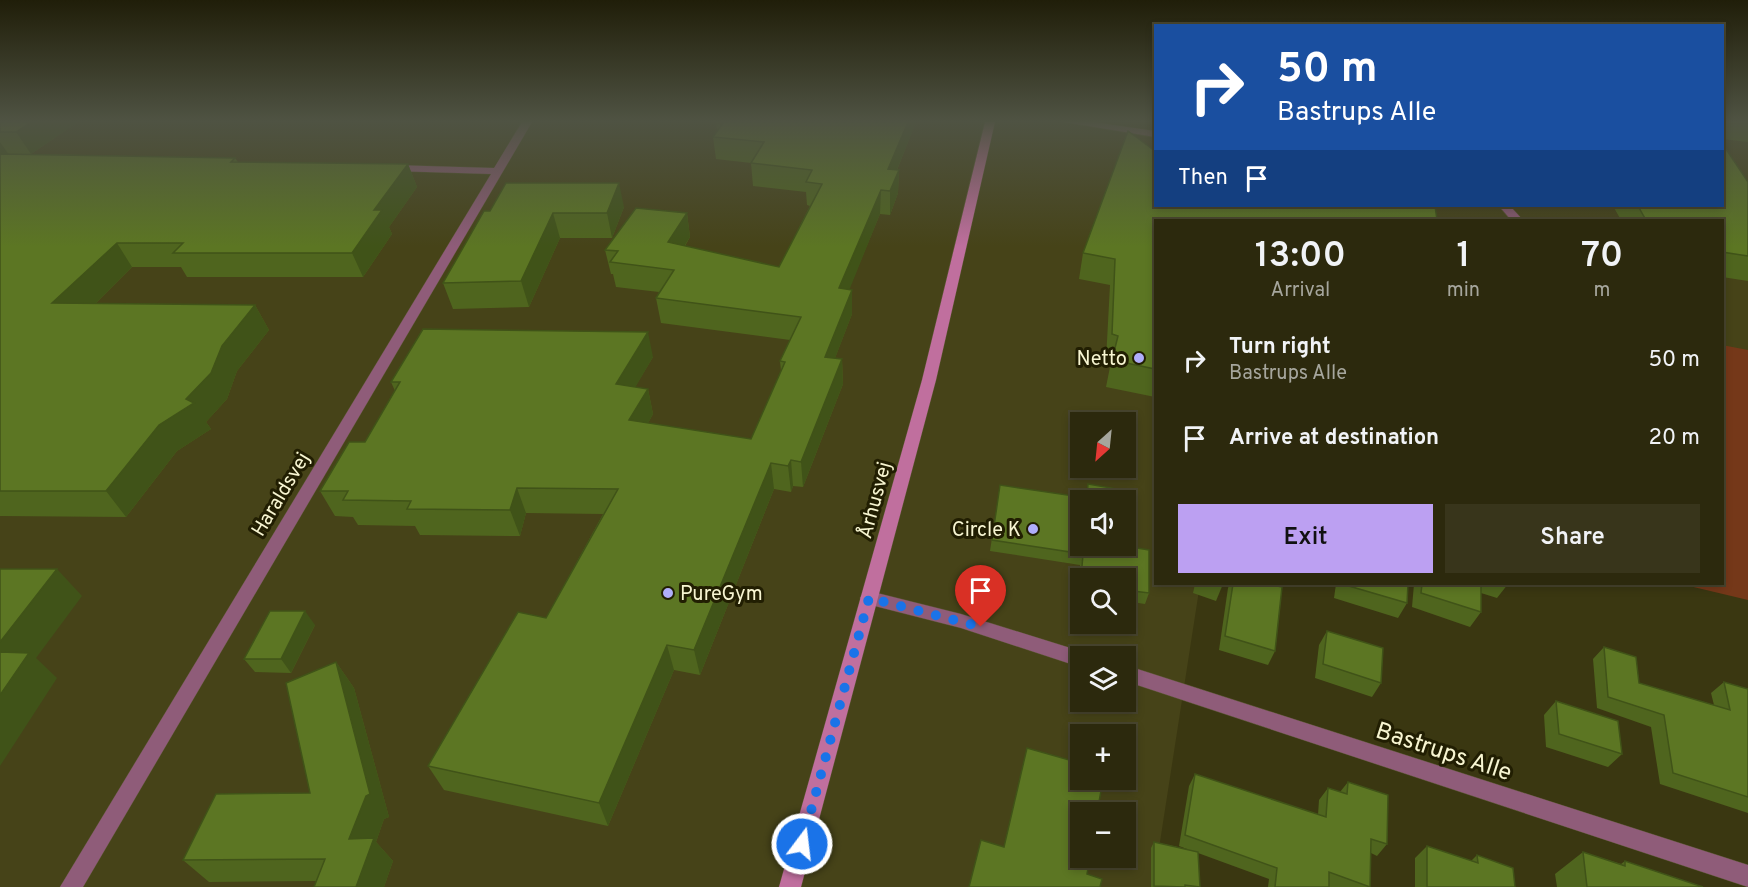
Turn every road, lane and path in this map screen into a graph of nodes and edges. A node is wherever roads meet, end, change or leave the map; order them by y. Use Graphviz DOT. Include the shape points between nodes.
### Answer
graph roads {
  1 [pos="502,163"];
  2 [pos="980,163"];
  3 [pos="379,168"];
  4 [pos="497,171"];
  5 [pos="1505,207"];
  6 [pos="1516,219"];
  7 [pos="869,598"];
  8 [pos="1070,656"];
  9 [pos="1136,677"];
  10 [pos="1748,876"];
  11 [pos="71,887"];
  12 [pos="790,887"];
  1 -- 4 [label="street, Haraldsvej"];
  2 -- 7 [label="main road, Århusvej" via="929,380"];
  3 -- 4 [label="street"];
  4 -- 11 [label="street, Haraldsvej"];
  5 -- 6 [label="street"];
  7 -- 8 [label="street" via="961,621"];
  7 -- 12 [label="main road, Århusvej"];
  9 -- 10 [label="street, Bastrups Alle"];
}
